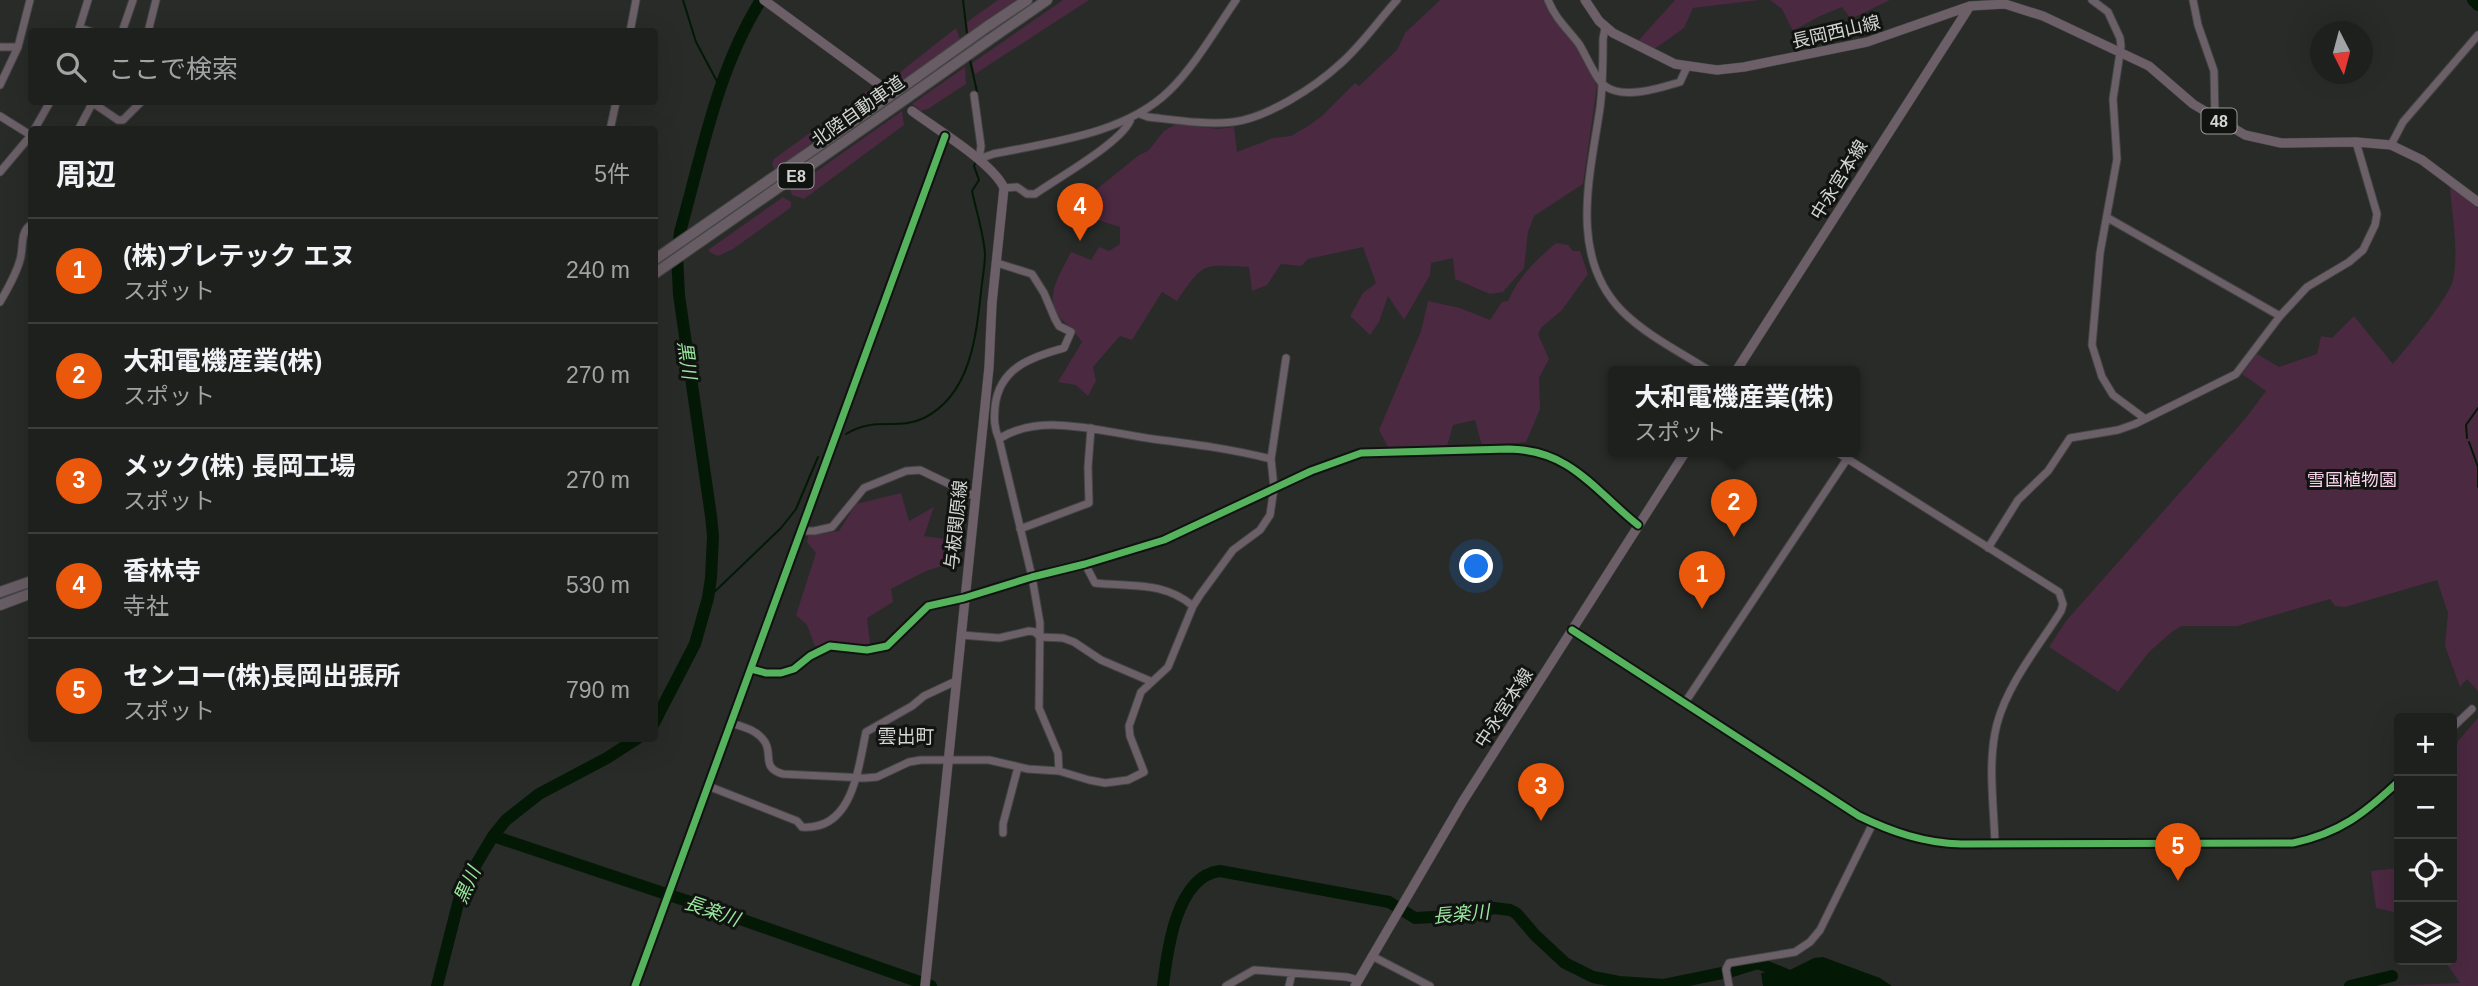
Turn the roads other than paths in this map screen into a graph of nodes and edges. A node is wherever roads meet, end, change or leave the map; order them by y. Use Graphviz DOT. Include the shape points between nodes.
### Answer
graph roads {
  1 [pos="30,0"];
  2 [pos="88,0"];
  3 [pos="133,0"];
  4 [pos="156,0"];
  5 [pos="636,0"];
  6 [pos="764,0"];
  7 [pos="1027,0"];
  8 [pos="1047,0"];
  9 [pos="1236,0"];
  10 [pos="1548,0"];
  11 [pos="1585,0"];
  12 [pos="2092,0"];
  13 [pos="2193,0"];
  14 [pos="1395,1"];
  15 [pos="1972,3"];
  16 [pos="79,28"];
  17 [pos="123,28"];
  18 [pos="149,28"];
  19 [pos="631,28"];
  20 [pos="1605,29"];
  21 [pos="2478,35"];
  22 [pos="0,47"];
  23 [pos="18,47"];
  24 [pos="2120,53"];
  25 [pos="1687,68"];
  26 [pos="1602,83"];
  27 [pos="0,85"];
  28 [pos="888,91"];
  29 [pos="974,95"];
  30 [pos="48,105"];
  31 [pos="91,105"];
  32 [pos="97,105"];
  33 [pos="138,105"];
  34 [pos="615,105"];
  35 [pos="880,110"];
  36 [pos="912,111"];
  37 [pos="1140,114"];
  38 [pos="0,116"];
  39 [pos="1131,118"];
  40 [pos="2215,119"];
  41 [pos="36,126"];
  42 [pos="80,126"];
  43 [pos="611,126"];
  44 [pos="28,132"];
  45 [pos="945,136"];
  46 [pos="28,139"];
  47 [pos="2356,142"];
  48 [pos="2391,145"];
  49 [pos="979,159"];
  50 [pos="0,173"];
  51 [pos="1004,188"];
  52 [pos="2478,202"];
  53 [pos="2108,218"];
  54 [pos="28,229"];
  55 [pos="658,257"];
  56 [pos="997,263"];
  57 [pos="658,271"];
  58 [pos="0,300"];
  59 [pos="2280,316"];
  60 [pos="1286,358"];
  61 [pos="1702,366"];
  62 [pos="1739,366"];
  63 [pos="2144,418"];
  64 [pos="1091,428"];
  65 [pos="999,439"];
  66 [pos="1682,457"];
  67 [pos="1844,457"];
  68 [pos="1271,459"];
  69 [pos="1847,459"];
  70 [pos="1274,488"];
  71 [pos="974,496"];
  72 [pos="1638,525"];
  73 [pos="1020,529"];
  74 [pos="802,531"];
  75 [pos="1988,548"];
  76 [pos="1085,564"];
  77 [pos="1032,577"];
  78 [pos="28,582"];
  79 [pos="0,592"];
  80 [pos="28,594"];
  81 [pos="964,598"];
  82 [pos="0,605"];
  83 [pos="1193,606"];
  84 [pos="1572,630"];
  85 [pos="961,635"];
  86 [pos="1040,637"];
  87 [pos="751,668"];
  88 [pos="956,681"];
  89 [pos="1150,681"];
  90 [pos="1684,704"];
  91 [pos="2472,709"];
  92 [pos="731,723"];
  93 [pos="2457,723"];
  94 [pos="948,761"];
  95 [pos="1018,767"];
  96 [pos="1059,771"];
  97 [pos="855,778"];
  98 [pos="708,786"];
  99 [pos="2394,786"];
  100 [pos="1873,823"];
  101 [pos="1003,833"];
  102 [pos="1995,844"];
  103 [pos="1372,956"];
  104 [pos="1292,973"];
  105 [pos="1356,983"];
  106 [pos="925,984"];
  107 [pos="635,986"];
  108 [pos="1226,986"];
  109 [pos="1289,986"];
  110 [pos="1430,986"];
  111 [pos="1729,986"];
  1 -- 23 [label="street"];
  2 -- 16 [label="street"];
  3 -- 17 [label="street"];
  4 -- 18 [label="street"];
  5 -- 19 [label="street"];
  6 -- 28 [label="main road"];
  7 -- 35 [label="highway, 北陸自動車道 / E8, bridge"];
  8 -- 35 [label="highway, 北陸自動車道 / E8, bridge"];
  9 -- 37 [label="street" via="1177,82"];
  10 -- 26 [label="street" via="1558,22"];
  11 -- 20 [label="main road, 長岡西山線 / 48"];
  12 -- 24 [label="street" via="2108,12 2120,38"];
  13 -- 40 [label="street" via="2214,71"];
  14 -- 37 [label="street" via="1342,63 1260,115 1222,123"];
  15 -- 24 [label="main road, 長岡西山線 / 48" via="2018,7"];
  15 -- 25 [label="main road, 長岡西山線 / 48" via="1867,42 1744,67"];
  15 -- 62 [label="main road, 中永宮本線"];
  20 -- 25 [label="main road, 長岡西山線 / 48"];
  20 -- 26 [label="street"];
  21 -- 48 [label="street" via="2403,122"];
  22 -- 23 [label="street"];
  23 -- 27 [label="street"];
  24 -- 40 [label="main road, 長岡西山線 / 48" via="2149,66"];
  24 -- 53 [label="street" via="2113,99 2117,159"];
  25 -- 26 [label="street" via="1680,82 1651,89 1623,93"];
  26 -- 61 [label="street" via="1586,215 1590,253 1602,285 1625,314"];
  29 -- 49 [label="street"];
  30 -- 41 [label="street"];
  31 -- 42 [label="street"];
  32 -- 33 [label="street" via="123,120"];
  34 -- 43 [label="street"];
  35 -- 55 [label="highway, 北陸自動車道 / E8"];
  35 -- 57 [label="highway, 北陸自動車道 / E8"];
  36 -- 45 [label="main road"];
  37 -- 39 [label="street"];
  38 -- 44 [label="street"];
  39 -- 49 [label="street"];
  39 -- 51 [label="street" via="1126,129 1105,147 1035,194"];
  40 -- 47 [label="main road, 長岡西山線 / 48" via="2245,135 2281,143"];
  45 -- 49 [label="main road"];
  45 -- 74 [label="street"];
  46 -- 50 [label="street"];
  47 -- 48 [label="main road, 長岡西山線 / 48"];
  47 -- 59 [label="street" via="2377,214 2375,225 2363,250 2307,287"];
  48 -- 52 [label="main road, 長岡西山線 / 48" via="2422,160"];
  49 -- 51 [label="main road"];
  51 -- 56 [label="main road, 与板関原線"];
  53 -- 59 [label="street"];
  53 -- 63 [label="street" via="2100,253 2092,345 2113,395"];
  54 -- 58 [label="street" via="15,275"];
  56 -- 65 [label="street" via="1032,274 1059,326 1071,332 1064,348 1030,360 1001,382 995,415"];
  56 -- 71 [label="main road, 与板関原線"];
  59 -- 63 [label="street" via="2236,374"];
  60 -- 68 [label="street"];
  63 -- 75 [label="street" via="2118,430 2070,438 2048,471 2018,500"];
  64 -- 65 [label="street" via="1020,428"];
  64 -- 68 [label="street"];
  64 -- 73 [label="street" via="1089,503"];
  65 -- 73 [label="street"];
  66 -- 72 [label="main road, 中永宮本線"];
  67 -- 69 [label="street"];
  68 -- 70 [label="street"];
  69 -- 75 [label="street"];
  69 -- 90 [label="street"];
  70 -- 72 [label="street" via="1362,453 1527,449 1563,461"];
  70 -- 76 [label="street" via="1164,540"];
  70 -- 83 [label="street" via="1265,524 1233,550"];
  71 -- 74 [label="street" via="920,470 906,471 864,488 832,527"];
  71 -- 81 [label="main road, 与板関原線"];
  72 -- 84 [label="main road, 中永宮本線"];
  73 -- 77 [label="street"];
  74 -- 87 [label="street"];
  75 -- 102 [label="street" via="2059,592 2063,604 2013,687 1997,724"];
  76 -- 77 [label="street"];
  76 -- 83 [label="street" via="1095,583 1163,589"];
  77 -- 81 [label="street"];
  77 -- 86 [label="street"];
  78 -- 79 [label="highway"];
  80 -- 82 [label="highway"];
  81 -- 85 [label="main road, 与板関原線"];
  81 -- 87 [label="street" via="928,606 887,646 867,650 830,646 781,673"];
  83 -- 89 [label="street" via="1168,667"];
  84 -- 90 [label="street"];
  84 -- 103 [label="main road, 中永宮本線"];
  85 -- 86 [label="street" via="999,638 1029,631"];
  85 -- 88 [label="main road, 与板関原線"];
  86 -- 89 [label="street" via="1069,639 1094,656"];
  86 -- 96 [label="street" via="1038,701 1058,753"];
  87 -- 92 [label="street"];
  88 -- 94 [label="main road, 与板関原線"];
  88 -- 97 [label="street" via="866,732"];
  89 -- 96 [label="street" via="1129,726 1144,772 1105,783"];
  90 -- 100 [label="street"];
  91 -- 93 [label="street"];
  92 -- 97 [label="street" via="763,739 769,764 776,772"];
  92 -- 98 [label="street"];
  94 -- 95 [label="street" via="989,760"];
  94 -- 97 [label="street" via="909,762 877,777"];
  94 -- 106 [label="main road, 与板関原線"];
  95 -- 96 [label="street"];
  95 -- 101 [label="street"];
  97 -- 98 [label="street" via="843,809 808,827"];
  98 -- 107 [label="street"];
  99 -- 102 [label="street" via="2351,822 2294,843"];
  100 -- 102 [label="street" via="1927,841"];
  100 -- 111 [label="street" via="1810,942 1794,952 1729,963"];
  103 -- 105 [label="main road, 中永宮本線"];
  103 -- 110 [label="street"];
  104 -- 105 [label="street" via="1347,977"];
  104 -- 108 [label="street" via="1254,970"];
  104 -- 109 [label="street"];
}
